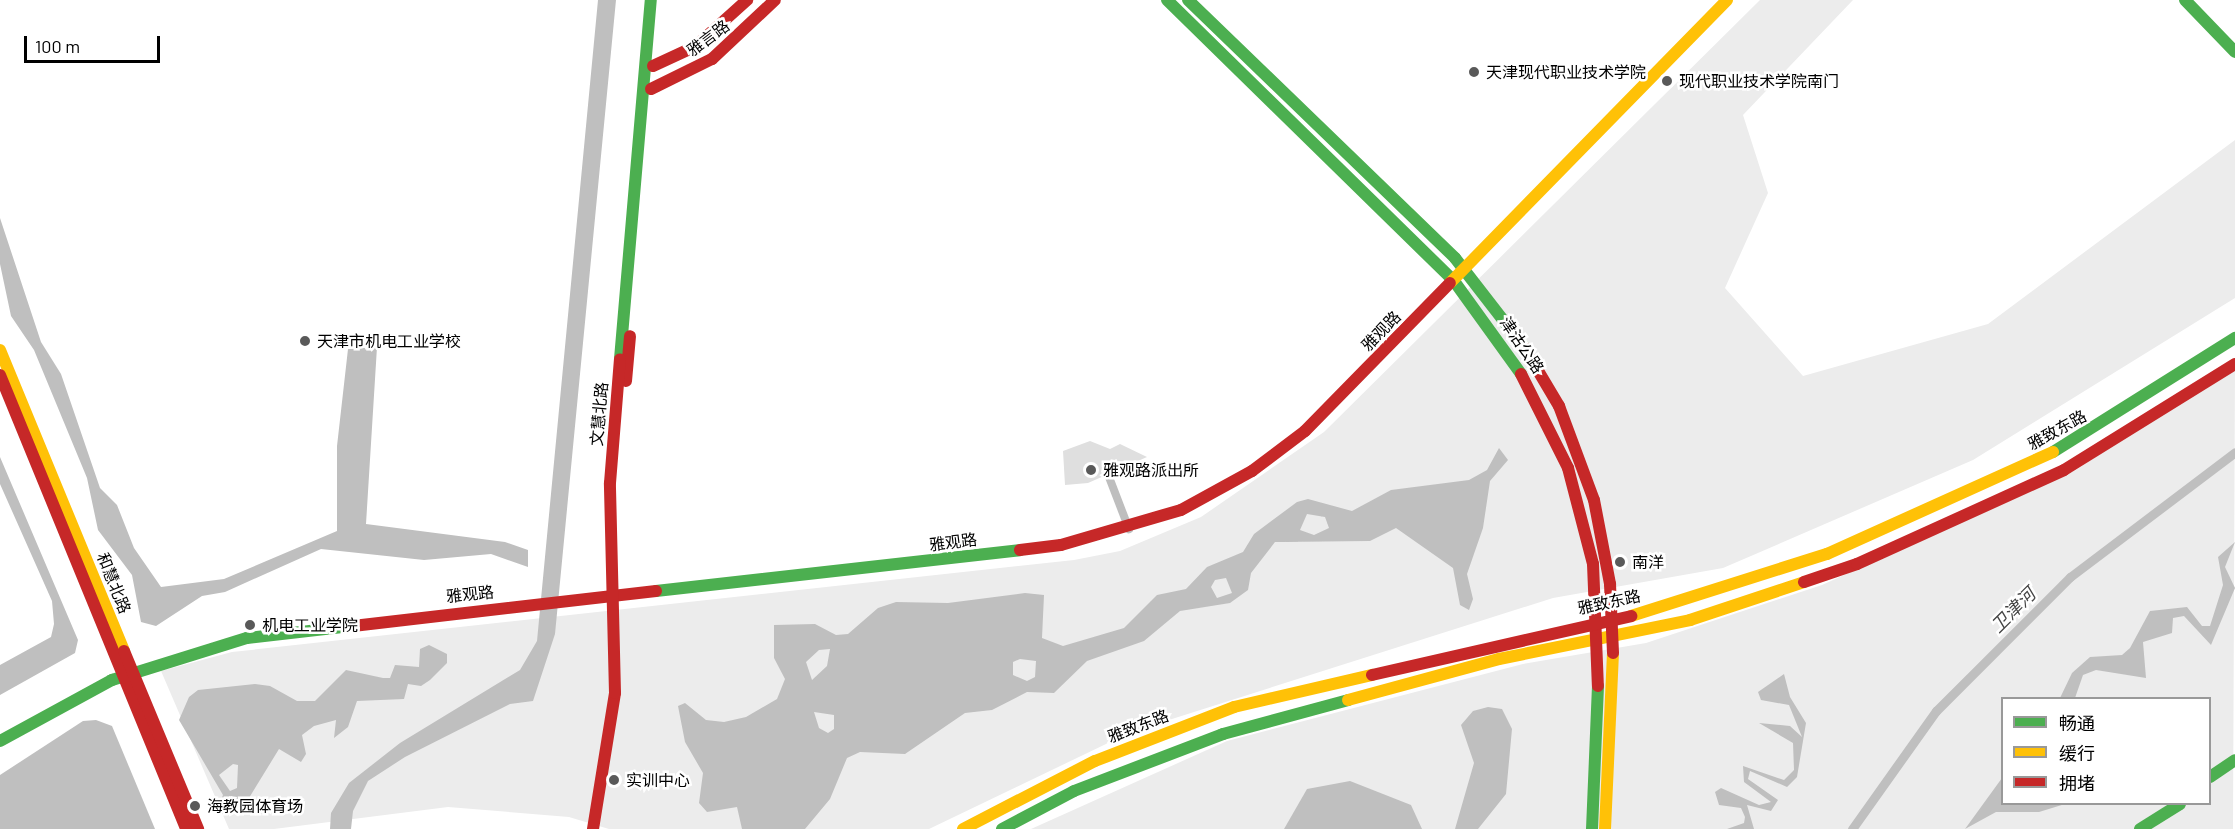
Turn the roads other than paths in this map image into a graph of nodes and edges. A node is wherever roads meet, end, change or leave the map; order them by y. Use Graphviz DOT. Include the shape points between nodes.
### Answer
graph roads {
  1 [pos="651,0"];
  2 [pos="659,0"];
  3 [pos="747,0"];
  4 [pos="775,0"];
  5 [pos="1167,0"];
  6 [pos="1188,0"];
  7 [pos="1721,0"];
  8 [pos="1727,0"];
  9 [pos="2185,0"];
  10 [pos="2195,0"];
  11 [pos="2235,42"];
  12 [pos="2235,52"];
  13 [pos="653,66"];
  14 [pos="651,89"];
  15 [pos="1463,268"];
  16 [pos="1452,279"];
  17 [pos="2235,338"];
  18 [pos="0,350"];
  19 [pos="2235,364"];
  20 [pos="0,375"];
  21 [pos="1109,477"];
  22 [pos="1128,527"];
  23 [pos="618,592"];
  24 [pos="1614,619"];
  25 [pos="1599,621"];
  26 [pos="1614,636"];
  27 [pos="1600,638"];
  28 [pos="127,671"];
  29 [pos="0,735"];
  30 [pos="0,741"];
  31 [pos="2235,760"];
  32 [pos="2235,768"];
  33 [pos="2211,776"];
  34 [pos="2211,783"];
  35 [pos="2166,805"];
  36 [pos="2178,805"];
  37 [pos="186,829"];
  38 [pos="198,829"];
  39 [pos="593,829"];
  40 [pos="601,829"];
  41 [pos="963,829"];
  42 [pos="1002,829"];
  43 [pos="1592,829"];
  44 [pos="1605,829"];
  45 [pos="2129,829"];
  46 [pos="2140,829"];
  1 -- 23 [label="main road, 文慧北路" via="612,457"];
  2 -- 13 [label="main road, 文慧北路"];
  3 -- 13 [label="main road, 雅言路" via="696,46"];
  4 -- 14 [label="main road, 雅言路" via="712,59"];
  5 -- 16 [label="main road, 津沽公路"];
  6 -- 15 [label="main road, 津沽公路"];
  7 -- 15 [label="main road, 雅观路"];
  8 -- 15 [label="main road, 雅观路"];
  9 -- 12 [label="main road"];
  10 -- 11 [label="main road"];
  13 -- 14 [label="main road, 文慧北路"];
  14 -- 23 [label="main road, 文慧北路" via="618,491"];
  15 -- 16 [label="main road, 雅观路"];
  15 -- 24 [label="main road, 津沽公路" via="1517,335 1559,406 1594,500"];
  16 -- 22 [label="main road, 雅观路" via="1287,440 1198,496"];
  16 -- 25 [label="main road, 津沽公路" via="1530,386 1568,468 1593,564"];
  17 -- 24 [label="main road, 雅致东路" via="2116,416 1962,499 1755,579"];
  18 -- 28 [label="main road, 和慧北路"];
  19 -- 26 [label="main road, 雅致东路" via="2064,470 1948,526 1745,602"];
  20 -- 28 [label="main road, 和慧北路"];
  21 -- 22 [label="street"];
  22 -- 23 [label="main road, 雅观路" via="1031,544"];
  23 -- 28 [label="main road, 雅观路" via="278,627"];
  23 -- 39 [label="main road, 文慧北路" via="615,693"];
  23 -- 40 [label="main road, 文慧北路" via="622,696"];
  24 -- 25 [label="main road, 雅致东路"];
  24 -- 26 [label="main road, 津沽公路"];
  25 -- 27 [label="main road, 津沽公路"];
  25 -- 41 [label="main road, 雅致东路" via="1234,707 1095,760"];
  26 -- 27 [label="main road, 雅致东路"];
  26 -- 44 [label="main road, 津沽公路"];
  27 -- 42 [label="main road, 雅致东路" via="1364,693 1223,734 1074,791"];
  27 -- 43 [label="main road, 津沽公路"];
  28 -- 29 [label="main road, 雅观路"];
  28 -- 30 [label="main road, 雅观路"];
  28 -- 37 [label="main road, 和慧北路"];
  28 -- 38 [label="main road, 和慧北路"];
  31 -- 33 [label="main road"];
  32 -- 34 [label="main road"];
  35 -- 45 [label="main road"];
  36 -- 46 [label="main road"];
}
